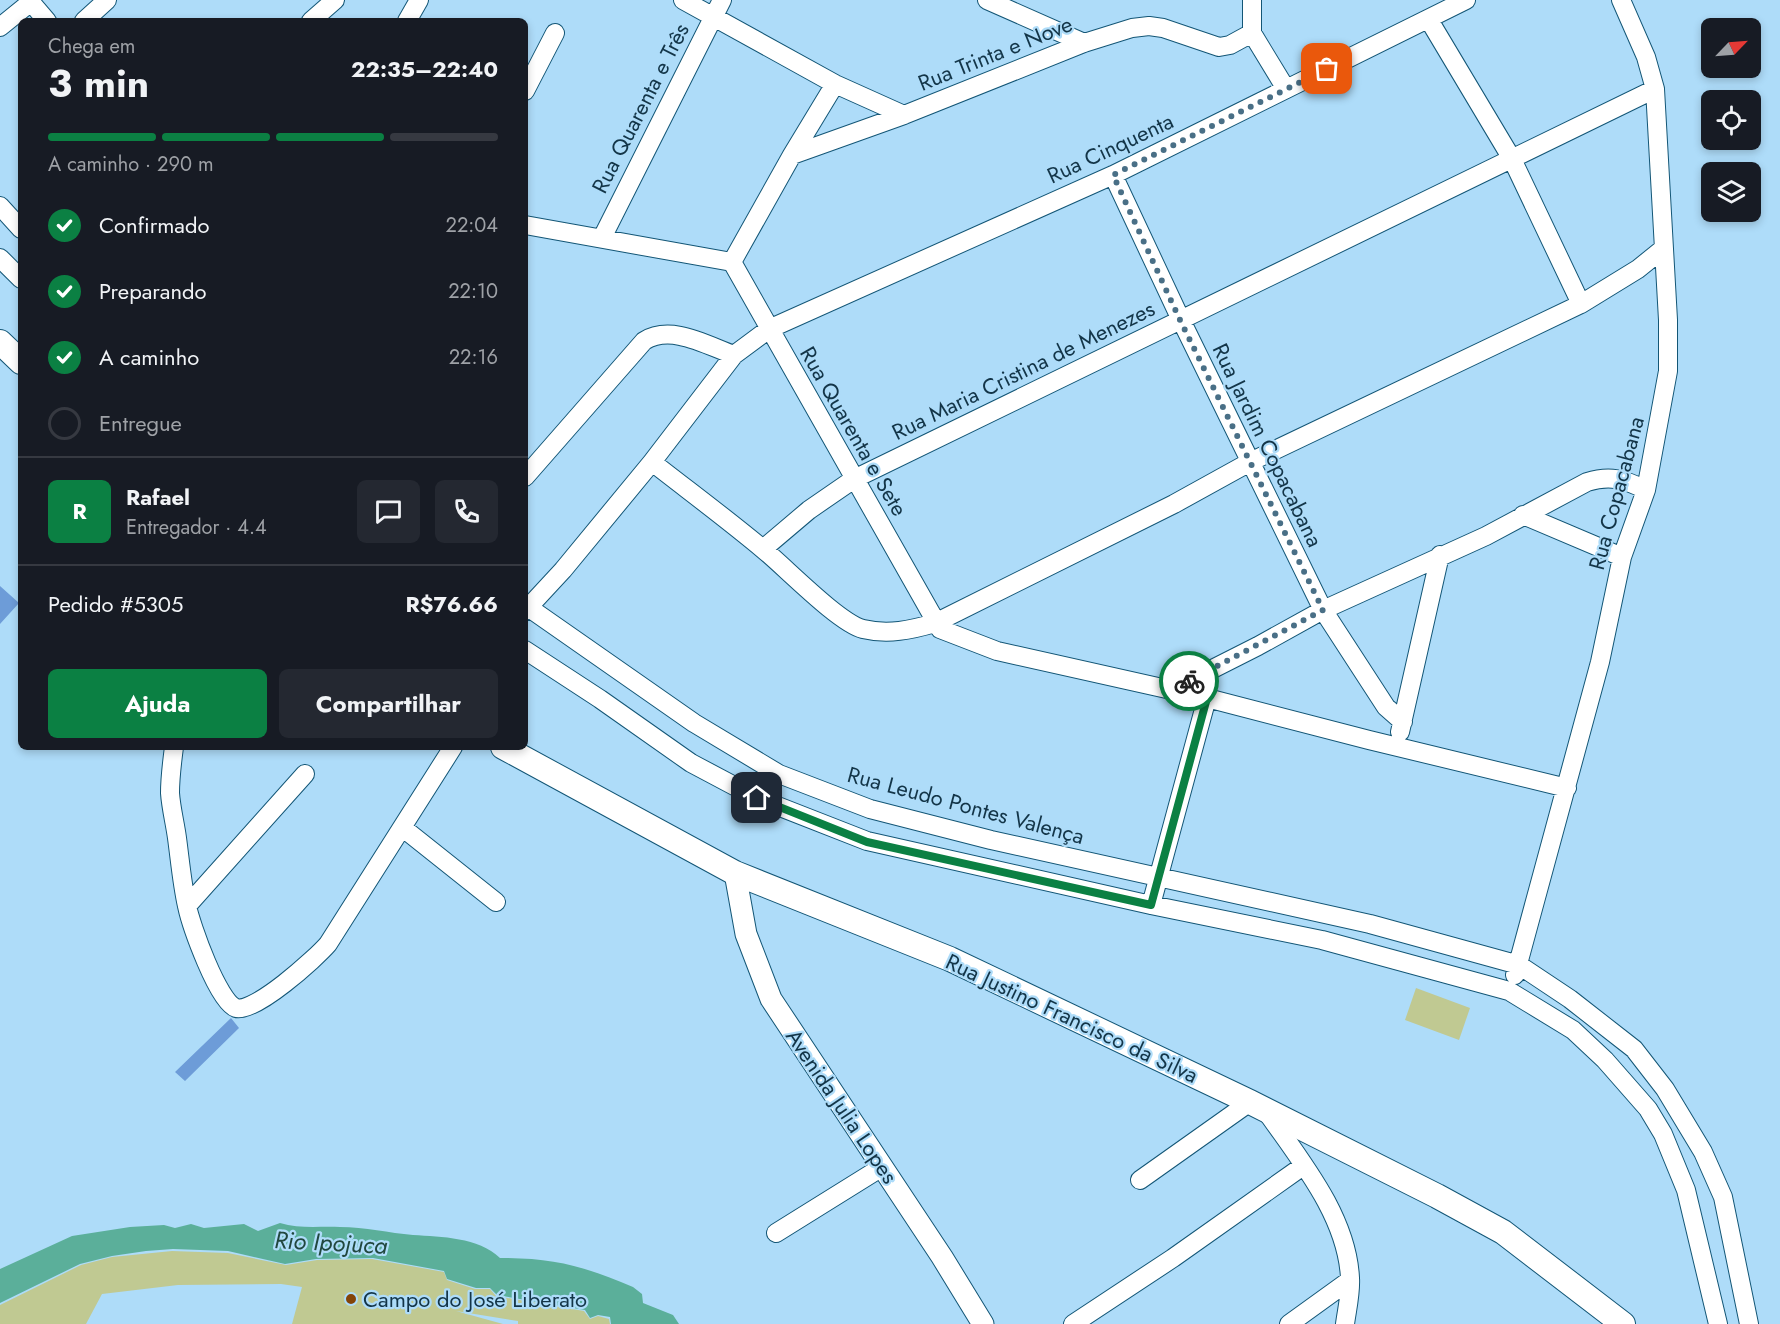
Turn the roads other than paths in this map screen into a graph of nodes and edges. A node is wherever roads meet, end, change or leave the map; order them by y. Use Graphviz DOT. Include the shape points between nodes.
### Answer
graph roads {
  1 [pos="107,0"];
  2 [pos="335,0"];
  3 [pos="419,0"];
  4 [pos="683,0"];
  5 [pos="987,0"];
  6 [pos="1252,0"];
  7 [pos="1466,0"];
  8 [pos="1621,0"];
  9 [pos="30,1"];
  10 [pos="718,8"];
  11 [pos="44,18"];
  12 [pos="87,18"];
  13 [pos="314,18"];
  14 [pos="409,18"];
  15 [pos="1429,20"];
  16 [pos="0,27"];
  17 [pos="555,33"];
  18 [pos="1252,33"];
  19 [pos="1084,43"];
  20 [pos="836,84"];
  21 [pos="528,85"];
  22 [pos="1286,89"];
  23 [pos="1655,89"];
  24 [pos="904,115"];
  25 [pos="792,155"];
  26 [pos="1512,159"];
  27 [pos="1113,175"];
  28 [pos="0,206"];
  29 [pos="18,226"];
  30 [pos="528,226"];
  31 [pos="602,238"];
  32 [pos="1664,248"];
  33 [pos="0,258"];
  34 [pos="732,262"];
  35 [pos="18,276"];
  36 [pos="1581,304"];
  37 [pos="1180,320"];
  38 [pos="769,329"];
  39 [pos="0,342"];
  40 [pos="734,355"];
  41 [pos="18,359"];
  42 [pos="652,462"];
  43 [pos="1250,462"];
  44 [pos="528,474"];
  45 [pos="854,478"];
  46 [pos="1646,490"];
  47 [pos="1523,514"];
  48 [pos="763,549"];
  49 [pos="1440,555"];
  50 [pos="1622,557"];
  51 [pos="528,606"];
  52 [pos="528,609"];
  53 [pos="1323,610"];
  54 [pos="935,623"];
  55 [pos="528,652"];
  56 [pos="1171,690"];
  57 [pos="1207,698"];
  58 [pos="1403,722"];
  59 [pos="1397,746"];
  60 [pos="174,750"];
  61 [pos="451,750"];
  62 [pos="509,750"];
  63 [pos="304,774"];
  64 [pos="1567,788"];
  65 [pos="403,828"];
  66 [pos="735,873"];
  67 [pos="1159,878"];
  68 [pos="496,902"];
  69 [pos="1151,905"];
  70 [pos="187,906"];
  71 [pos="1519,965"];
  72 [pos="1509,991"];
  73 [pos="1258,1106"];
  74 [pos="1303,1166"];
  75 [pos="882,1167"];
  76 [pos="1140,1180"];
  77 [pos="776,1233"];
  78 [pos="1350,1280"];
  79 [pos="983,1324"];
  80 [pos="1073,1324"];
  81 [pos="1289,1324"];
  82 [pos="1345,1324"];
  83 [pos="1623,1324"];
  84 [pos="1718,1324"];
  85 [pos="1749,1324"];
  1 -- 12 [label="street"];
  2 -- 13 [label="street"];
  3 -- 14 [label="street"];
  4 -- 10 [label="street"];
  5 -- 19 [label="street"];
  6 -- 18 [label="street"];
  7 -- 15 [label="street, Rua Cinquenta"];
  8 -- 23 [label="street, Rua Copacabana" via="1646,57"];
  9 -- 11 [label="street"];
  9 -- 16 [label="street"];
  10 -- 20 [label="street"];
  10 -- 31 [label="street, Rua Quarenta e Três"];
  15 -- 22 [label="street, Rua Cinquenta"];
  15 -- 26 [label="street"];
  17 -- 21 [label="street"];
  18 -- 19 [label="street, Rua Trinta e Nove" via="1219,47 1149,26"];
  18 -- 22 [label="street"];
  19 -- 24 [label="street, Rua Trinta e Nove"];
  20 -- 24 [label="street"];
  20 -- 25 [label="street"];
  22 -- 27 [label="street, Rua Cinquenta"];
  23 -- 26 [label="street, Rua Maria Cristina de Menezes"];
  23 -- 32 [label="street, Rua Copacabana"];
  24 -- 25 [label="street, Rua Trinta e Nove"];
  25 -- 34 [label="street"];
  26 -- 36 [label="street"];
  26 -- 37 [label="street, Rua Maria Cristina de Menezes"];
  27 -- 37 [label="street, Rua Jardim Copacabana"];
  27 -- 38 [label="street, Rua Cinquenta"];
  28 -- 29 [label="street"];
  30 -- 31 [label="street"];
  31 -- 34 [label="street"];
  32 -- 36 [label="street"];
  32 -- 46 [label="street, Rua Copacabana" via="1668,371"];
  33 -- 35 [label="street"];
  34 -- 38 [label="street, Rua Quarenta e Sete"];
  36 -- 43 [label="street"];
  37 -- 43 [label="street, Rua Jardim Copacabana"];
  37 -- 45 [label="street, Rua Maria Cristina de Menezes"];
  38 -- 40 [label="street, Rua Cinquenta"];
  38 -- 45 [label="street, Rua Quarenta e Sete"];
  39 -- 41 [label="main road"];
  40 -- 42 [label="street, Rua Cinquenta"];
  40 -- 44 [label="street" via="678,336 654,334"];
  42 -- 48 [label="street"];
  42 -- 51 [label="street, Rua Cinquenta" via="563,570"];
  43 -- 53 [label="street, Rua Jardim Copacabana"];
  43 -- 54 [label="street"];
  45 -- 48 [label="street, Rua Maria Cristina de Menezes"];
  45 -- 54 [label="street, Rua Quarenta e Sete"];
  46 -- 47 [label="street" via="1626,480 1602,477"];
  46 -- 50 [label="street, Rua Copacabana"];
  47 -- 49 [label="street" via="1486,536"];
  47 -- 50 [label="street"];
  48 -- 54 [label="street" via="840,617 861,629 897,632"];
  49 -- 53 [label="street"];
  49 -- 58 [label="street"];
  50 -- 64 [label="street, Rua Copacabana"];
  52 -- 67 [label="street, Rua Leudo Pontes Valença" via="694,723 779,774 870,809"];
  53 -- 56 [label="street"];
  53 -- 58 [label="street, Rua Jardim Copacabana" via="1386,706"];
  54 -- 56 [label="street" via="947,633 997,651"];
  55 -- 69 [label="street" via="691,763 757,798 867,842"];
  56 -- 57 [label="street"];
  57 -- 59 [label="street"];
  57 -- 67 [label="street"];
  58 -- 59 [label="street"];
  59 -- 64 [label="street"];
  60 -- 70 [label="street" via="170,793"];
  61 -- 65 [label="street"];
  62 -- 66 [label="main road, Rua Justino Francisco da Silva"];
  63 -- 70 [label="street"];
  64 -- 71 [label="street, Rua Copacabana"];
  65 -- 68 [label="street"];
  65 -- 70 [label="street" via="318,956 244,1008 233,1007 220,990 202,953"];
  66 -- 73 [label="main road, Rua Justino Francisco da Silva" via="950,959"];
  66 -- 75 [label="street, Avenida Julia Lopes" via="746,934 771,999"];
  67 -- 69 [label="street"];
  67 -- 71 [label="street, Rua Leudo Pontes Valença" via="1370,924"];
  69 -- 72 [label="street" via="1322,939"];
  71 -- 72 [label="street, Rua Copacabana"];
  71 -- 85 [label="street, Rua Leudo Pontes Valença" via="1634,1049 1665,1089 1703,1152 1723,1197"];
  72 -- 84 [label="street" via="1573,1030 1648,1109 1686,1190"];
  73 -- 74 [label="street"];
  73 -- 76 [label="street"];
  73 -- 83 [label="main road, Rua Justino Francisco da Silva" via="1503,1232"];
  74 -- 78 [label="street" via="1337,1226"];
  74 -- 80 [label="street"];
  75 -- 77 [label="street"];
  75 -- 79 [label="street, Avenida Julia Lopes"];
  78 -- 81 [label="street"];
  78 -- 82 [label="street"];
}
